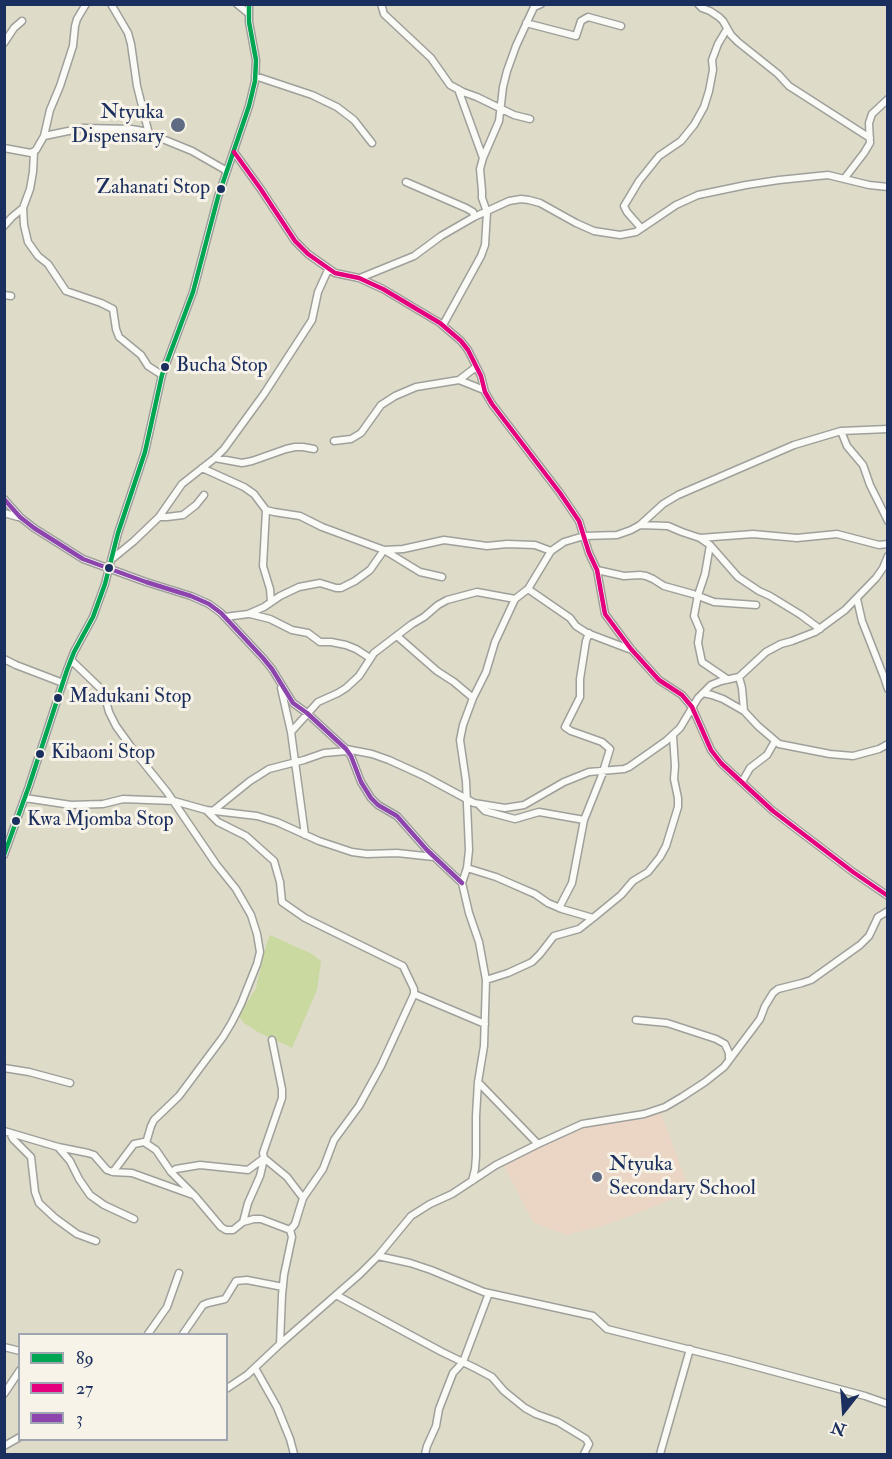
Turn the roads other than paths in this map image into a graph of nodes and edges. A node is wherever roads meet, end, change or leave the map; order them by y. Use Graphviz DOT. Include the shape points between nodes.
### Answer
graph roads {
  1 [pos="86,4"];
  2 [pos="111,4"];
  3 [pos="237,4"];
  4 [pos="249,4"];
  5 [pos="381,4"];
  6 [pos="540,4"];
  7 [pos="698,4"];
  8 [pos="248,13"];
  9 [pos="22,21"];
  10 [pos="526,23"];
  11 [pos="621,26"];
  12 [pos="727,29"];
  13 [pos="4,44"];
  14 [pos="255,76"];
  15 [pos="457,89"];
  16 [pos="888,99"];
  17 [pos="501,108"];
  18 [pos="530,119"];
  19 [pos="148,134"];
  20 [pos="44,136"];
  21 [pos="870,138"];
  22 [pos="372,143"];
  23 [pos="4,148"];
  24 [pos="34,152"];
  25 [pos="234,152"];
  26 [pos="483,158"];
  27 [pos="227,171"];
  28 [pos="844,179"];
  29 [pos="406,182"];
  30 [pos="888,187"];
  31 [pos="23,208"];
  32 [pos="487,212"];
  33 [pos="474,217"];
  34 [pos="4,226"];
  35 [pos="641,228"];
  36 [pos="328,270"];
  37 [pos="359,278"];
  38 [pos="443,325"];
  39 [pos="476,368"];
  40 [pos="162,375"];
  41 [pos="459,380"];
  42 [pos="484,390"];
  43 [pos="888,429"];
  44 [pos="841,431"];
  45 [pos="334,441"];
  46 [pos="314,449"];
  47 [pos="215,458"];
  48 [pos="202,468"];
  49 [pos="204,495"];
  50 [pos="4,499"];
  51 [pos="266,510"];
  52 [pos="4,513"];
  53 [pos="159,517"];
  54 [pos="20,518"];
  55 [pos="888,521"];
  56 [pos="640,525"];
  57 [pos="584,536"];
  58 [pos="700,538"];
  59 [pos="888,544"];
  60 [pos="710,546"];
  61 [pos="384,550"];
  62 [pos="552,551"];
  63 [pos="888,556"];
  64 [pos="112,559"];
  65 [pos="110,568"];
  66 [pos="597,570"];
  67 [pos="442,577"];
  68 [pos="528,589"];
  69 [pos="698,596"];
  70 [pos="515,599"];
  71 [pos="857,599"];
  72 [pos="272,602"];
  73 [pos="756,605"];
  74 [pos="248,614"];
  75 [pos="225,617"];
  76 [pos="820,628"];
  77 [pos="589,633"];
  78 [pos="397,636"];
  79 [pos="631,649"];
  80 [pos="370,658"];
  81 [pos="4,659"];
  82 [pos="71,660"];
  83 [pos="739,677"];
  84 [pos="727,680"];
  85 [pos="279,681"];
  86 [pos="63,683"];
  87 [pos="888,689"];
  88 [pos="703,693"];
  89 [pos="472,698"];
  90 [pos="692,707"];
  91 [pos="744,711"];
  92 [pos="307,713"];
  93 [pos="291,732"];
  94 [pos="673,736"];
  95 [pos="775,741"];
  96 [pos="888,744"];
  97 [pos="347,750"];
  98 [pos="295,761"];
  99 [pos="602,770"];
  100 [pos="742,782"];
  101 [pos="25,798"];
  102 [pos="467,800"];
  103 [pos="174,801"];
  104 [pos="477,804"];
  105 [pos="210,810"];
  106 [pos="584,820"];
  107 [pos="305,835"];
  108 [pos="8,838"];
  109 [pos="4,855"];
  110 [pos="435,857"];
  111 [pos="467,868"];
  112 [pos="462,883"];
  113 [pos="888,896"];
  114 [pos="559,908"];
  115 [pos="888,911"];
  116 [pos="594,918"];
  117 [pos="486,980"];
  118 [pos="414,994"];
  119 [pos="636,1020"];
  120 [pos="485,1024"];
  121 [pos="272,1040"];
  122 [pos="729,1060"];
  123 [pos="4,1068"];
  124 [pos="478,1082"];
  125 [pos="70,1083"];
  126 [pos="7,1132"];
  127 [pos="146,1143"];
  128 [pos="538,1143"];
  129 [pos="58,1147"];
  130 [pos="264,1158"];
  131 [pos="114,1172"];
  132 [pos="171,1172"];
  133 [pos="472,1181"];
  134 [pos="194,1195"];
  135 [pos="303,1198"];
  136 [pos="134,1219"];
  137 [pos="243,1222"];
  138 [pos="290,1230"];
  139 [pos="96,1241"];
  140 [pos="378,1256"];
  141 [pos="179,1273"];
  142 [pos="283,1287"];
  143 [pos="489,1293"];
  144 [pos="336,1295"];
  145 [pos="149,1333"];
  146 [pos="184,1333"];
  147 [pos="280,1344"];
  148 [pos="690,1349"];
  149 [pos="463,1362"];
  150 [pos="255,1368"];
  151 [pos="18,1373"];
  152 [pos="228,1388"];
  153 [pos="4,1395"];
  154 [pos="888,1404"];
  155 [pos="18,1438"];
  156 [pos="4,1446"];
  157 [pos="294,1455"];
  158 [pos="425,1455"];
  159 [pos="584,1455"];
  160 [pos="660,1455"];
  1 -- 20 [label="street" via="77,19 73,46"];
  2 -- 19 [label="street" via="128,33"];
  3 -- 8 [label="street"];
  4 -- 8 [label="street"];
  5 -- 15 [label="street" via="384,14"];
  6 -- 10 [label="street"];
  7 -- 12 [label="street" via="718,16"];
  8 -- 14 [label="street"];
  9 -- 13 [label="street"];
  10 -- 11 [label="street" via="576,36 581,21 588,17"];
  10 -- 17 [label="street" via="507,71"];
  12 -- 21 [label="street" via="789,86"];
  12 -- 35 [label="street" via="712,60 704,108 681,141 659,156 624,206"];
  14 -- 22 [label="street" via="337,107 354,120"];
  14 -- 25 [label="street"];
  15 -- 17 [label="street"];
  15 -- 26 [label="street"];
  16 -- 21 [label="street" via="872,114"];
  17 -- 18 [label="street"];
  17 -- 26 [label="street"];
  19 -- 20 [label="street" via="130,129 83,128"];
  19 -- 27 [label="street" via="192,151"];
  20 -- 24 [label="street"];
  21 -- 28 [label="street"];
  23 -- 24 [label="street"];
  24 -- 31 [label="street" via="30,189"];
  25 -- 27 [label="street"];
  25 -- 36 [label="street" via="295,241"];
  26 -- 32 [label="street" via="482,198"];
  27 -- 40 [label="street" via="191,297"];
  28 -- 30 [label="street"];
  28 -- 35 [label="street" via="809,176 698,195"];
  29 -- 33 [label="street" via="466,208"];
  31 -- 34 [label="street"];
  31 -- 40 [label="street" via="28,242 62,287 113,309 119,337"];
  32 -- 33 [label="street"];
  32 -- 35 [label="street" via="521,199 540,203 594,231 620,235"];
  32 -- 38 [label="street" via="481,256"];
  33 -- 37 [label="street" via="414,256"];
  36 -- 37 [label="street"];
  36 -- 47 [label="street" via="310,322 264,394"];
  37 -- 38 [label="street"];
  38 -- 39 [label="street" via="468,350"];
  39 -- 41 [label="street"];
  39 -- 42 [label="street"];
  40 -- 64 [label="street" via="145,452"];
  41 -- 42 [label="street"];
  41 -- 45 [label="street" via="405,391 381,405 361,433"];
  42 -- 57 [label="street" via="566,502"];
  43 -- 44 [label="street"];
  44 -- 55 [label="street" via="847,446 863,465"];
  44 -- 56 [label="street" via="794,445 678,495"];
  46 -- 47 [label="street" via="295,447 242,463"];
  47 -- 48 [label="street"];
  48 -- 51 [label="street" via="244,487"];
  48 -- 53 [label="street" via="182,484"];
  49 -- 53 [label="street" via="183,515"];
  50 -- 54 [label="street"];
  51 -- 61 [label="street" via="300,516"];
  51 -- 72 [label="street" via="263,566"];
  52 -- 54 [label="street"];
  53 -- 64 [label="street"];
  54 -- 65 [label="street" via="83,559"];
  56 -- 57 [label="street" via="617,535"];
  56 -- 58 [label="street" via="668,526"];
  57 -- 62 [label="street" via="564,542"];
  57 -- 66 [label="street"];
  58 -- 59 [label="street" via="837,534"];
  58 -- 60 [label="street"];
  60 -- 69 [label="street"];
  60 -- 76 [label="street" via="738,577"];
  61 -- 62 [label="street" via="444,540 487,546 535,545"];
  61 -- 67 [label="street" via="420,572"];
  61 -- 72 [label="street" via="370,570 346,586 310,584"];
  62 -- 68 [label="street"];
  63 -- 71 [label="street"];
  64 -- 65 [label="street"];
  65 -- 75 [label="street" via="191,596"];
  65 -- 82 [label="street" via="93,617"];
  66 -- 69 [label="street" via="646,576"];
  66 -- 79 [label="street" via="605,614"];
  68 -- 70 [label="street"];
  68 -- 77 [label="street"];
  69 -- 73 [label="street" via="714,602"];
  69 -- 84 [label="street" via="694,616 700,630 701,660"];
  70 -- 78 [label="street" via="477,592 447,600"];
  70 -- 89 [label="street"];
  71 -- 76 [label="street"];
  71 -- 87 [label="street"];
  72 -- 74 [label="street"];
  74 -- 75 [label="street"];
  74 -- 80 [label="street" via="308,633 320,642 346,645"];
  75 -- 85 [label="street"];
  76 -- 83 [label="street" via="772,648"];
  77 -- 79 [label="street"];
  77 -- 99 [label="street" via="580,698 565,727 610,749"];
  78 -- 80 [label="street"];
  78 -- 89 [label="street"];
  79 -- 90 [label="street" via="659,680"];
  80 -- 92 [label="street" via="346,688 318,702"];
  81 -- 86 [label="street"];
  82 -- 86 [label="street"];
  82 -- 103 [label="street" via="104,693 116,726"];
  83 -- 84 [label="street"];
  83 -- 91 [label="street"];
  84 -- 88 [label="street" via="711,685"];
  85 -- 92 [label="street" via="293,703"];
  85 -- 93 [label="street"];
  86 -- 101 [label="street"];
  88 -- 90 [label="street"];
  88 -- 91 [label="street"];
  89 -- 102 [label="street" via="460,741"];
  90 -- 94 [label="street"];
  90 -- 100 [label="street" via="711,750"];
  91 -- 95 [label="street"];
  92 -- 93 [label="street"];
  92 -- 97 [label="street"];
  93 -- 98 [label="street"];
  94 -- 99 [label="street" via="629,767"];
  94 -- 116 [label="street" via="678,807 666,846 648,872"];
  95 -- 96 [label="street" via="853,756"];
  95 -- 100 [label="street"];
  97 -- 98 [label="street"];
  97 -- 102 [label="street" via="390,760"];
  97 -- 110 [label="street" via="371,798 398,816"];
  98 -- 105 [label="street" via="269,769"];
  98 -- 107 [label="street"];
  99 -- 104 [label="street" via="564,782 518,807"];
  99 -- 106 [label="street"];
  100 -- 113 [label="street" via="773,811"];
  101 -- 103 [label="street" via="71,805 123,799"];
  101 -- 108 [label="street"];
  102 -- 104 [label="street"];
  102 -- 111 [label="street"];
  103 -- 105 [label="street"];
  103 -- 127 [label="street" via="241,897 255,924 260,952 241,1004 223,1037 179,1096 154,1120"];
  104 -- 106 [label="street" via="485,811 516,819 539,812"];
  105 -- 107 [label="street" via="257,816"];
  105 -- 118 [label="street" via="218,822 246,836 274,861 282,902 305,918 402,966"];
  106 -- 114 [label="street" via="572,883"];
  107 -- 110 [label="street" via="352,852"];
  108 -- 109 [label="street"];
  110 -- 112 [label="street"];
  111 -- 112 [label="street"];
  111 -- 114 [label="street" via="496,877"];
  112 -- 117 [label="street"];
  114 -- 116 [label="street"];
  115 -- 122 [label="street" via="878,917 860,945 811,980 773,993 760,1019"];
  116 -- 117 [label="street" via="554,936 532,962"];
  117 -- 120 [label="street"];
  118 -- 120 [label="street"];
  118 -- 135 [label="street" via="381,1066"];
  119 -- 122 [label="street" via="667,1023 716,1039 725,1044"];
  120 -- 124 [label="street"];
  121 -- 130 [label="street" via="282,1098"];
  122 -- 128 [label="street" via="705,1082 665,1107 582,1124"];
  123 -- 125 [label="street"];
  124 -- 128 [label="street"];
  124 -- 133 [label="street" via="477,1155"];
  126 -- 129 [label="street"];
  126 -- 139 [label="street" via="31,1157 39,1203 77,1234"];
  127 -- 131 [label="street" via="134,1144"];
  127 -- 132 [label="street" via="156,1150"];
  128 -- 133 [label="street"];
  129 -- 131 [label="street" via="94,1155 105,1169"];
  129 -- 136 [label="street" via="90,1195"];
  130 -- 132 [label="street" via="244,1170 200,1165"];
  130 -- 135 [label="street"];
  130 -- 137 [label="street"];
  131 -- 134 [label="street" via="132,1173"];
  132 -- 134 [label="street"];
  133 -- 140 [label="street" via="411,1216"];
  134 -- 137 [label="street" via="226,1230"];
  135 -- 138 [label="street"];
  137 -- 138 [label="street" via="261,1219"];
  138 -- 142 [label="street"];
  140 -- 143 [label="street" via="432,1270"];
  140 -- 144 [label="street"];
  141 -- 145 [label="street" via="167,1307"];
  142 -- 146 [label="street" via="236,1281 225,1299 203,1305"];
  142 -- 147 [label="street"];
  143 -- 148 [label="street" via="593,1316 607,1329"];
  143 -- 149 [label="street"];
  144 -- 147 [label="street"];
  144 -- 149 [label="street"];
  147 -- 150 [label="street"];
  148 -- 154 [label="street"];
  148 -- 160 [label="street"];
  149 -- 158 [label="street" via="453,1373"];
  149 -- 159 [label="street" via="492,1377 525,1408 586,1439 589,1444"];
  150 -- 152 [label="street"];
  150 -- 157 [label="street" via="277,1407"];
  151 -- 153 [label="street"];
  155 -- 156 [label="street"];
}
